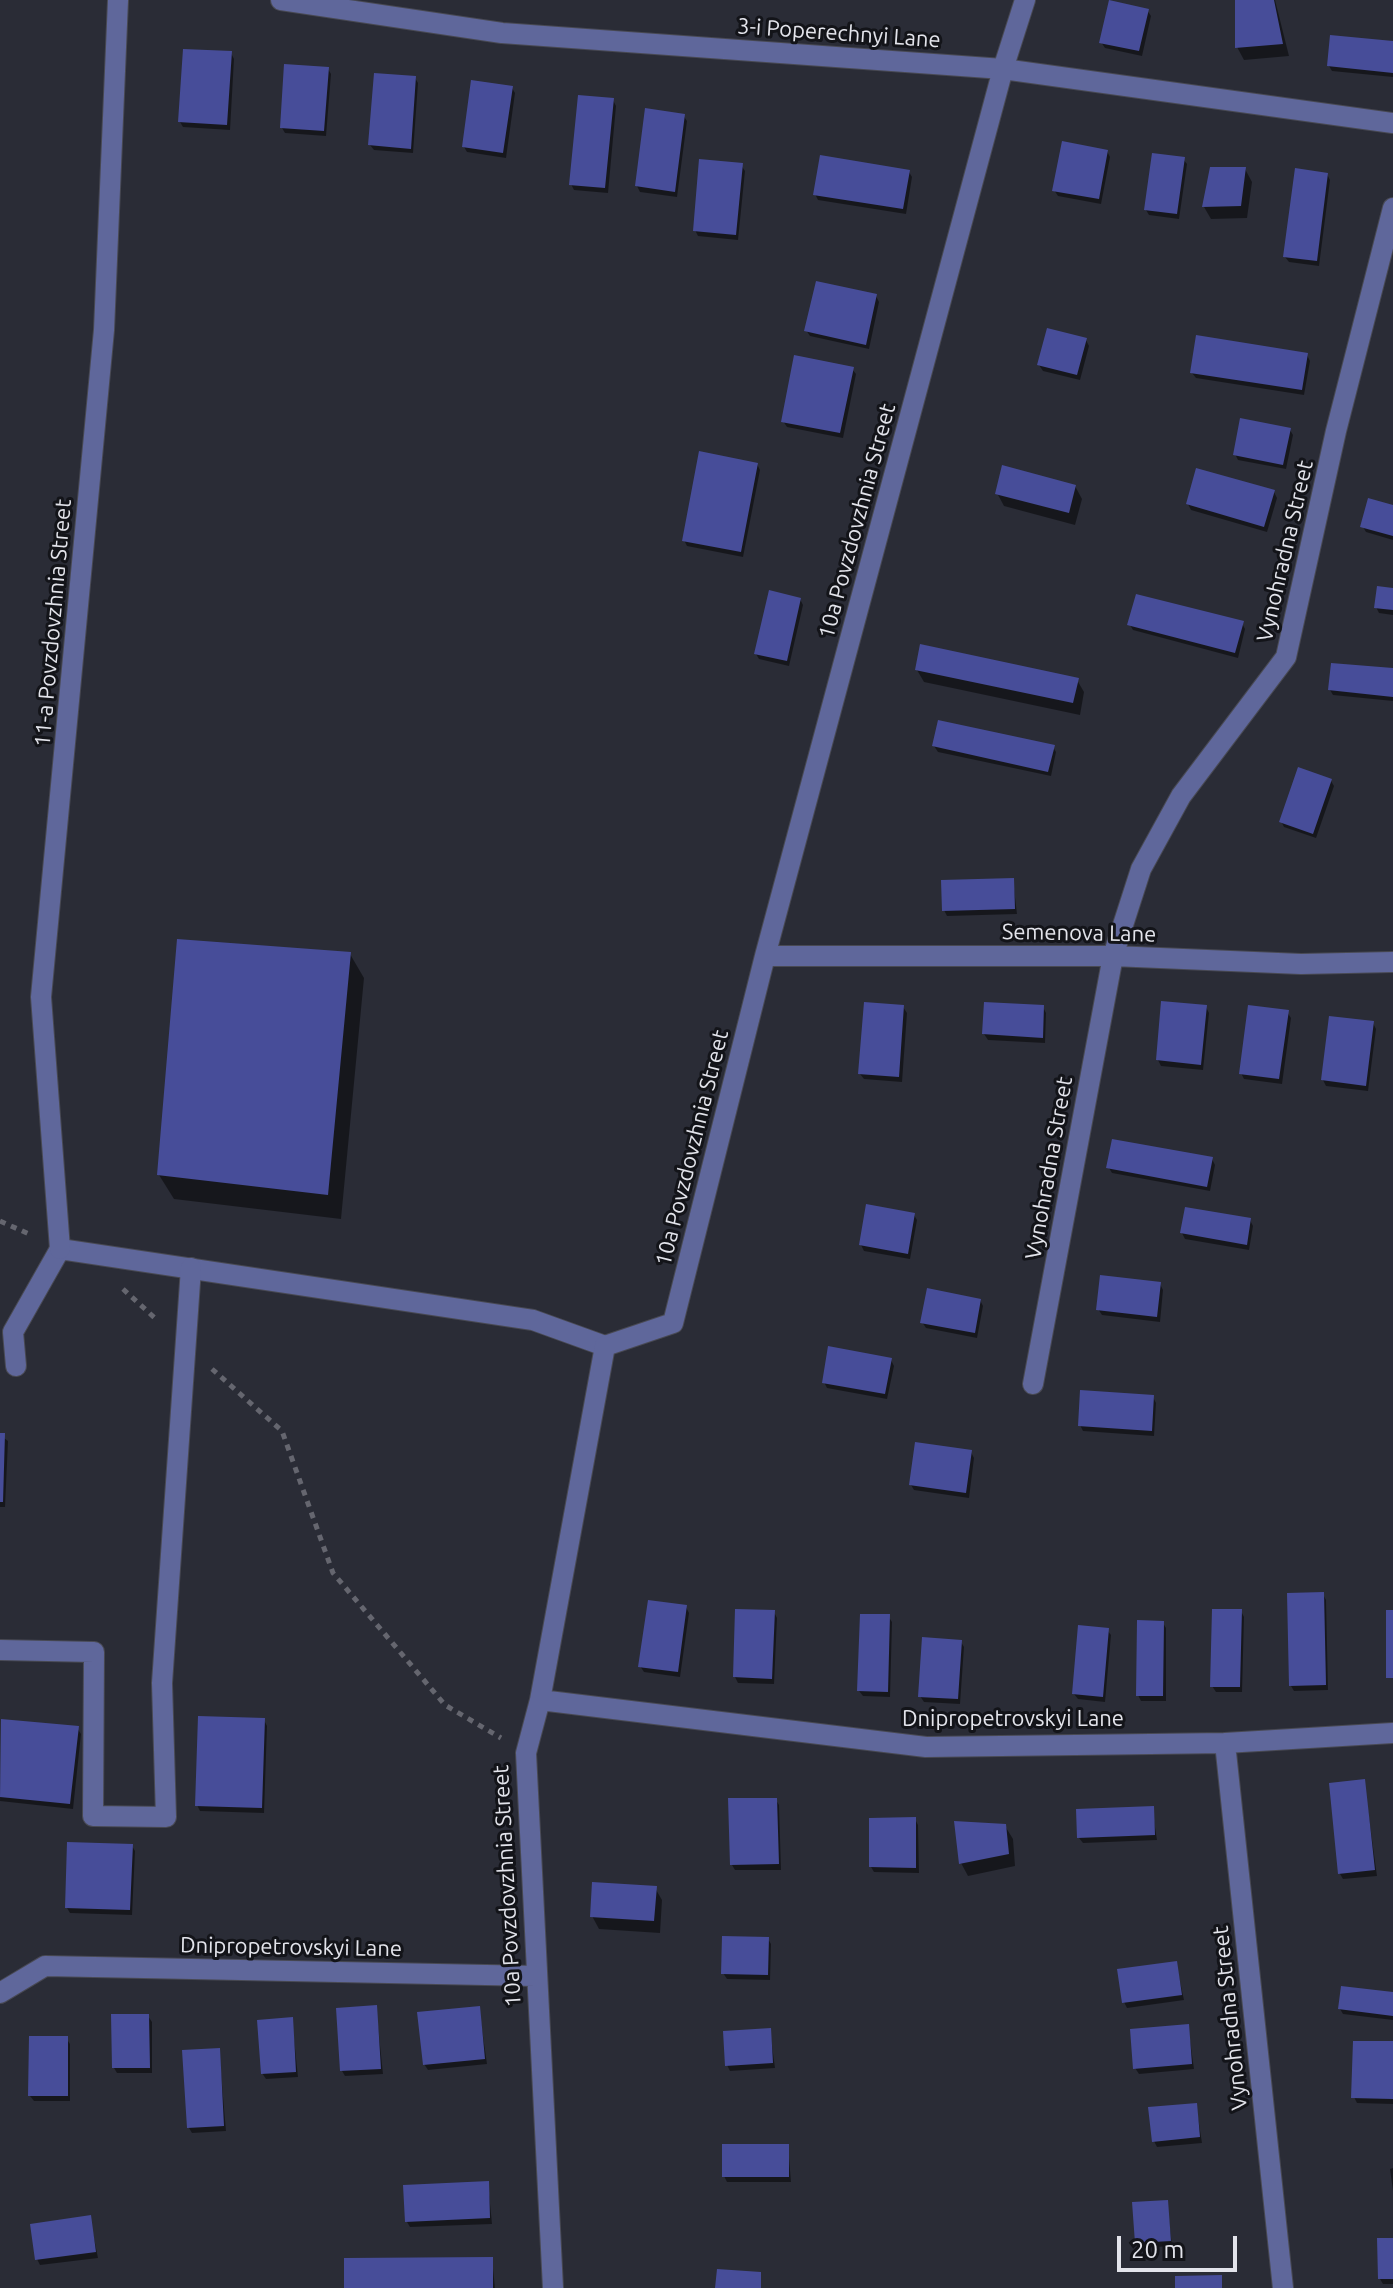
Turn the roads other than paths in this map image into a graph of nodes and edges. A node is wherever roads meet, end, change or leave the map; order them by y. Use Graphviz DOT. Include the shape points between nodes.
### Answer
graph roads {
  1 [pos="118,0"];
  2 [pos="281,0"];
  3 [pos="1025,0"];
  4 [pos="1003,69"];
  5 [pos="1393,123"];
  6 [pos="1393,208"];
  7 [pos="765,956"];
  8 [pos="1113,956"];
  9 [pos="1393,962"];
  10 [pos="60,1249"];
  11 [pos="191,1268"];
  12 [pos="605,1346"];
  13 [pos="16,1366"];
  14 [pos="1033,1384"];
  15 [pos="0,1650"];
  16 [pos="540,1700"];
  17 [pos="1393,1733"];
  18 [pos="1225,1743"];
  19 [pos="535,1976"];
  20 [pos="0,1993"];
  21 [pos="553,2288"];
  22 [pos="1283,2288"];
  1 -- 10 [label="street, 11-a Povzdovzhnia Street" via="104,330 41,997"];
  2 -- 4 [label="street, 3-i Poperechnyi Lane" via="502,33"];
  3 -- 4 [label="street, 10a Povzdovzhnia Street"];
  4 -- 5 [label="street, 3-i Poperechnyi Lane"];
  4 -- 7 [label="street, 10a Povzdovzhnia Street"];
  6 -- 8 [label="street, Vynohradna Street" via="1286,657 1181,796 1141,869"];
  7 -- 8 [label="street, Semenova Lane"];
  7 -- 12 [label="street, 10a Povzdovzhnia Street" via="673,1323"];
  8 -- 9 [label="street, Semenova Lane"];
  8 -- 14 [label="street, Vynohradna Street"];
  10 -- 11 [label="street"];
  10 -- 13 [label="street" via="13,1332"];
  11 -- 12 [label="street" via="533,1320"];
  11 -- 15 [label="street" via="162,1683 166,1817 93,1816 94,1652"];
  12 -- 16 [label="street, 10a Povzdovzhnia Street"];
  16 -- 18 [label="street, Dnipropetrovskyi Lane" via="926,1747"];
  16 -- 19 [label="street, 10a Povzdovzhnia Street" via="526,1753"];
  17 -- 18 [label="street, Dnipropetrovskyi Lane"];
  18 -- 22 [label="street, Vynohradna Street"];
  19 -- 20 [label="street, Dnipropetrovskyi Lane" via="45,1966"];
  19 -- 21 [label="street, 10a Povzdovzhnia Street"];
}
